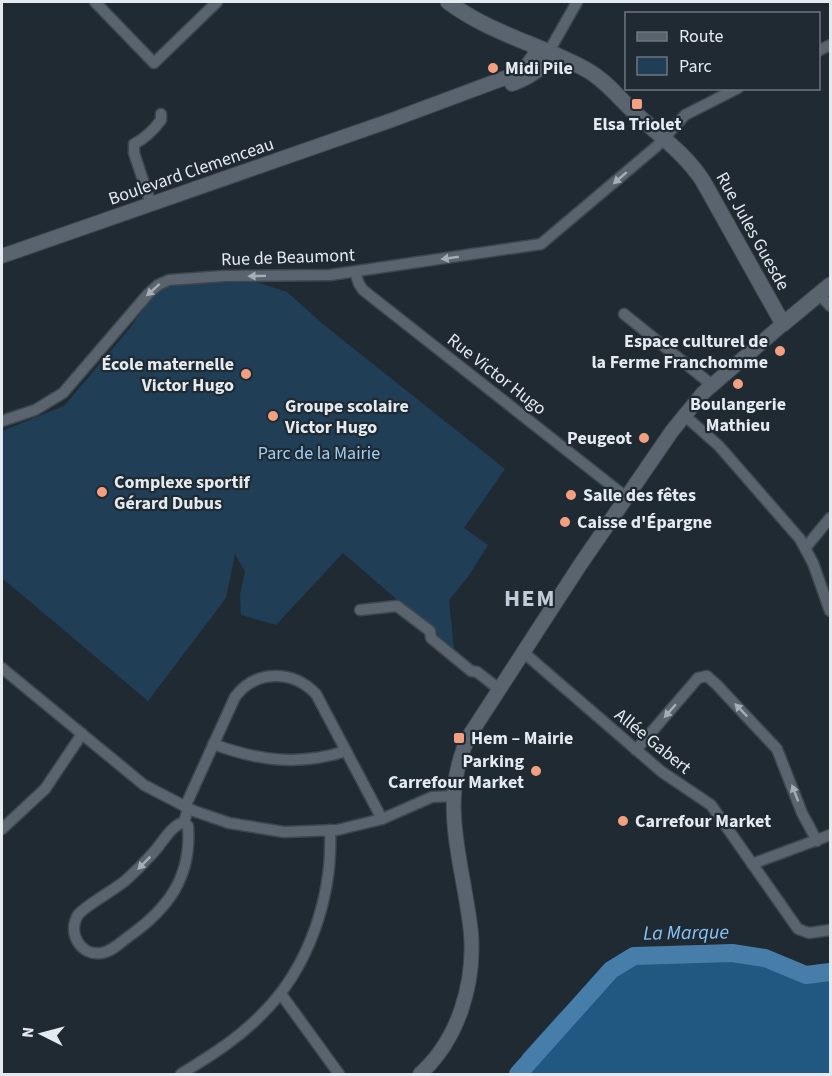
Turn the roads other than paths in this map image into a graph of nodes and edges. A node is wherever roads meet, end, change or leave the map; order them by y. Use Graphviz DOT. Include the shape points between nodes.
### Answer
graph roads {
  1 [pos="95,2"];
  2 [pos="217,2"];
  3 [pos="448,2"];
  4 [pos="577,2"];
  5 [pos="547,52"];
  6 [pos="734,90"];
  7 [pos="160,114"];
  8 [pos="664,139"];
  9 [pos="151,204"];
  10 [pos="2,256"];
  11 [pos="355,272"];
  12 [pos="827,295"];
  13 [pos="624,314"];
  14 [pos="783,324"];
  15 [pos="712,385"];
  16 [pos="684,415"];
  17 [pos="2,422"];
  18 [pos="626,497"];
  19 [pos="831,518"];
  20 [pos="806,547"];
  21 [pos="360,610"];
  22 [pos="831,611"];
  23 [pos="523,652"];
  24 [pos="2,668"];
  25 [pos="499,689"];
  26 [pos="82,734"];
  27 [pos="213,744"];
  28 [pos="636,750"];
  29 [pos="346,751"];
  30 [pos="453,796"];
  31 [pos="187,808"];
  32 [pos="382,819"];
  33 [pos="183,822"];
  34 [pos="2,829"];
  35 [pos="330,830"];
  36 [pos="831,835"];
  37 [pos="817,841"];
  38 [pos="752,864"];
  39 [pos="831,930"];
  40 [pos="280,994"];
  41 [pos="181,1074"];
  42 [pos="339,1074"];
  43 [pos="420,1074"];
  1 -- 2 [label="street" via="154,63"];
  3 -- 5 [label="main road, Rue Jules Guesde" via="486,26"];
  4 -- 5 [label="street"];
  5 -- 8 [label="main road, Rue Jules Guesde" via="595,75"];
  5 -- 9 [label="street, Boulevard Clemenceau" via="543,67 525,80 393,120"];
  6 -- 8 [label="street, Rue de Beaumont" via="690,111"];
  7 -- 9 [label="street" via="155,129 134,144"];
  8 -- 11 [label="street, Rue de Beaumont, one-way" via="541,244"];
  8 -- 14 [label="main road, Rue Jules Guesde" via="704,181"];
  9 -- 10 [label="street, Boulevard Clemenceau"];
  11 -- 17 [label="street, Rue de Beaumont, one-way" via="163,282 148,294 63,393 35,410"];
  11 -- 18 [label="street, Rue Victor Hugo" via="363,290"];
  12 -- 14 [label="main road"];
  13 -- 15 [label="street"];
  14 -- 15 [label="street"];
  15 -- 16 [label="street"];
  16 -- 18 [label="street"];
  16 -- 20 [label="street" via="719,446"];
  18 -- 23 [label="street"];
  19 -- 20 [label="street"];
  20 -- 22 [label="street"];
  21 -- 25 [label="street" via="397,606 471,671"];
  23 -- 25 [label="street"];
  23 -- 28 [label="street, Allée Gabert"];
  24 -- 26 [label="street"];
  25 -- 30 [label="street" via="465,744"];
  26 -- 31 [label="street" via="144,785"];
  26 -- 34 [label="street" via="45,789"];
  27 -- 29 [label="street" via="267,759 312,759"];
  27 -- 29 [label="street" via="239,692 259,679 278,675 299,681 316,694"];
  27 -- 31 [label="street"];
  37 -- 28 [label="street, one-way" via="774,745 706,676 699,678"];
  28 -- 38 [label="street, Allée Gabert" via="666,776 711,805"];
  29 -- 32 [label="street"];
  30 -- 32 [label="street" via="432,797"];
  30 -- 43 [label="street" via="471,933 470,971 452,1032 439,1055"];
  31 -- 33 [label="street"];
  31 -- 35 [label="street" via="260,829"];
  32 -- 35 [label="street"];
  33 -- 33 [label="street, one-way" via="127,879 78,914 74,930 83,948 97,953 110,950 149,922 166,904 188,856 188,826"];
  35 -- 40 [label="street" via="329,865 319,915 300,961"];
  36 -- 37 [label="street"];
  37 -- 38 [label="street"];
  38 -- 39 [label="street, Allée Gabert" via="798,929 809,933"];
  40 -- 41 [label="street" via="236,1038"];
  40 -- 42 [label="street"];
}
